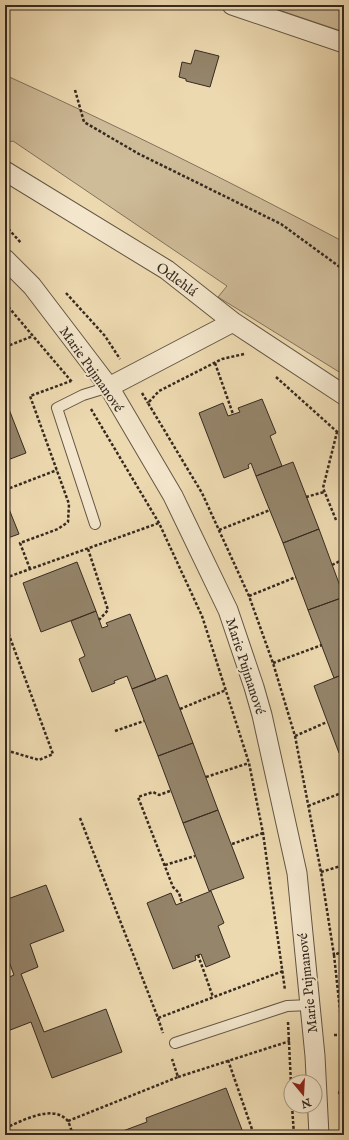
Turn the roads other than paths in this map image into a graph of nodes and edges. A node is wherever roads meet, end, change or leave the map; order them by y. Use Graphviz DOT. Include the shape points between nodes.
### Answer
graph roads {
  1 [pos="232,5"];
  2 [pos="344,43"];
  3 [pos="5,171"];
  4 [pos="5,259"];
  5 [pos="233,322"];
  6 [pos="109,387"];
  7 [pos="344,395"];
  8 [pos="95,524"];
  9 [pos="310,1005"];
  10 [pos="170,1042"];
  11 [pos="319,1135"];
  1 -- 2 [label="street"];
  3 -- 5 [label="street, Odlehlá" via="167,270"];
  4 -- 6 [label="street, Marie Pujmanové" via="32,286"];
  5 -- 6 [label="street"];
  5 -- 7 [label="street, Odlehlá"];
  6 -- 8 [label="lane" via="83,395 57,408"];
  6 -- 9 [label="street, Marie Pujmanové" via="176,503 228,610 254,687 297,873"];
  9 -- 10 [label="lane" via="287,1006"];
  9 -- 11 [label="street, Marie Pujmanové"];
}
